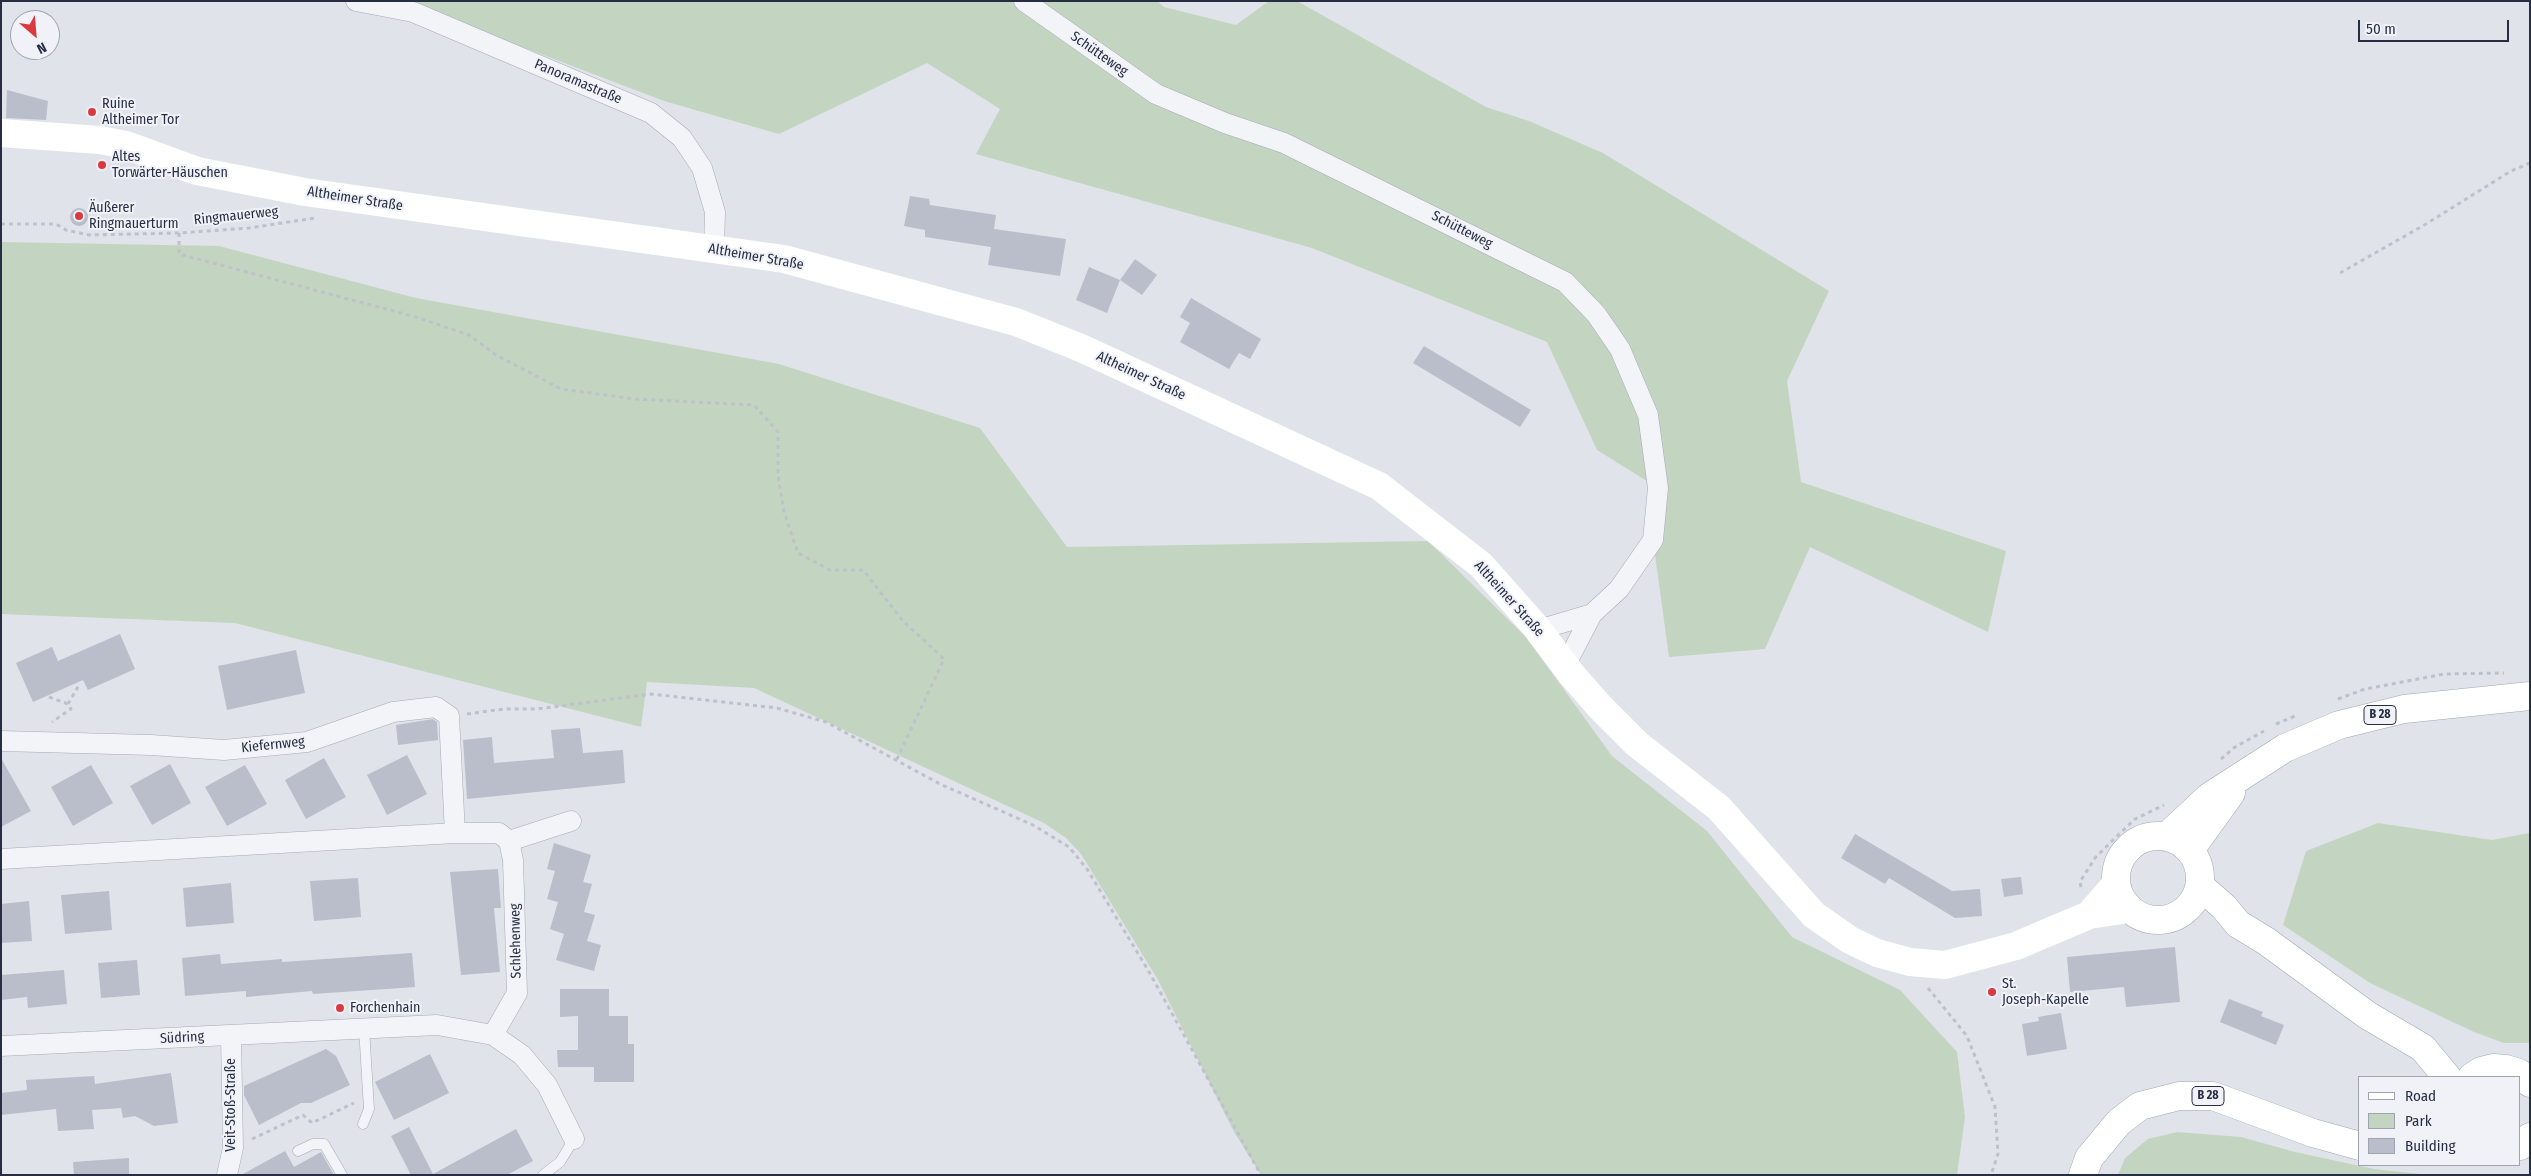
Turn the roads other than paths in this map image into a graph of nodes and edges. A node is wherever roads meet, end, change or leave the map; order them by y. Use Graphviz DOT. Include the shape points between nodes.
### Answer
graph roads {
  1 [pos="356,1"];
  2 [pos="1024,1"];
  3 [pos="1,133"];
  4 [pos="714,248"];
  5 [pos="1592,614"];
  6 [pos="1538,630"];
  7 [pos="1565,666"];
  8 [pos="2530,696"];
  9 [pos="1,741"];
  10 [pos="2244,776"];
  11 [pos="571,821"];
  12 [pos="456,833"];
  13 [pos="2166,836"];
  14 [pos="509,841"];
  15 [pos="2190,850"];
  16 [pos="1,859"];
  17 [pos="2116,884"];
  18 [pos="2200,886"];
  19 [pos="2129,909"];
  20 [pos="2183,912"];
  21 [pos="2089,915"];
  22 [pos="2238,924"];
  23 [pos="364,1028"];
  24 [pos="231,1035"];
  25 [pos="493,1035"];
  26 [pos="1,1046"];
  27 [pos="2423,1048"];
  28 [pos="2476,1074"];
  29 [pos="2447,1076"];
  30 [pos="2529,1082"];
  31 [pos="363,1124"];
  32 [pos="574,1139"];
  33 [pos="2358,1145"];
  34 [pos="298,1152"];
  35 [pos="227,1175"];
  36 [pos="342,1175"];
  37 [pos="542,1175"];
  38 [pos="2083,1175"];
  1 -- 4 [label="street, Panoramastraße" via="413,12 651,113 682,138 702,168 715,212"];
  2 -- 5 [label="street, Schütteweg" via="1156,94 1284,143 1539,269 1565,282 1596,314 1620,349 1648,415 1658,488 1652,540 1619,589"];
  3 -- 4 [label="street, Altheimer Straße" via="126,145 197,171 305,192"];
  4 -- 6 [label="street, Altheimer Straße" via="784,260 1016,322 1081,348 1336,464 1379,486 1481,565"];
  5 -- 6 [label="street, Schütteweg"];
  5 -- 7 [label="street, Schütteweg"];
  6 -- 7 [label="street, Altheimer Straße"];
  7 -- 21 [label="street, Altheimer Straße" via="1637,744 1720,808 1814,915 1877,954 1910,962 1945,965 1983,957 2044,936"];
  8 -- 10 [label="street, B 28" via="2404,709 2339,725 2285,748"];
  9 -- 12 [label="street, Kiefernweg" via="224,750 307,742 393,712 436,706 449,716"];
  10 -- 13 [label="street, B 28" via="2209,797"];
  10 -- 15 [label="street, B 28"];
  11 -- 14 [label="street"];
  12 -- 14 [label="street" via="499,833"];
  12 -- 16 [label="street"];
  13 -- 15 [label="street"];
  13 -- 17 [label="street" via="2140,840 2129,848 2121,858"];
  14 -- 25 [label="street, Schlehenweg" via="513,860 517,993"];
  15 -- 18 [label="street" via="2201,873"];
  17 -- 19 [label="street"];
  17 -- 21 [label="street, Altheimer Straße"];
  18 -- 20 [label="street" via="2194,901"];
  18 -- 22 [label="street"];
  19 -- 20 [label="street" via="2141,917 2155,920 2170,919"];
  19 -- 21 [label="street, Altheimer Straße"];
  20 -- 22 [label="street" via="2216,922"];
  22 -- 27 [label="street" via="2367,1015"];
  23 -- 24 [label="street, Südring"];
  23 -- 25 [label="street, Südring" via="437,1026"];
  23 -- 31 [label="lane" via="368,1109"];
  24 -- 26 [label="street, Südring"];
  24 -- 35 [label="street, Veit-Stoß-Straße" via="233,1148"];
  25 -- 32 [label="street, Südring" via="522,1055 547,1085"];
  27 -- 28 [label="street" via="2449,1054"];
  27 -- 29 [label="street"];
  28 -- 30 [label="street" via="2493,1068 2506,1069 2519,1073"];
  32 -- 37 [label="lane" via="560,1162"];
  33 -- 38 [label="street, B 28" via="2313,1133 2213,1096 2180,1096 2140,1106 2119,1122 2089,1158"];
  34 -- 36 [label="lane" via="313,1144 324,1144"];
}
